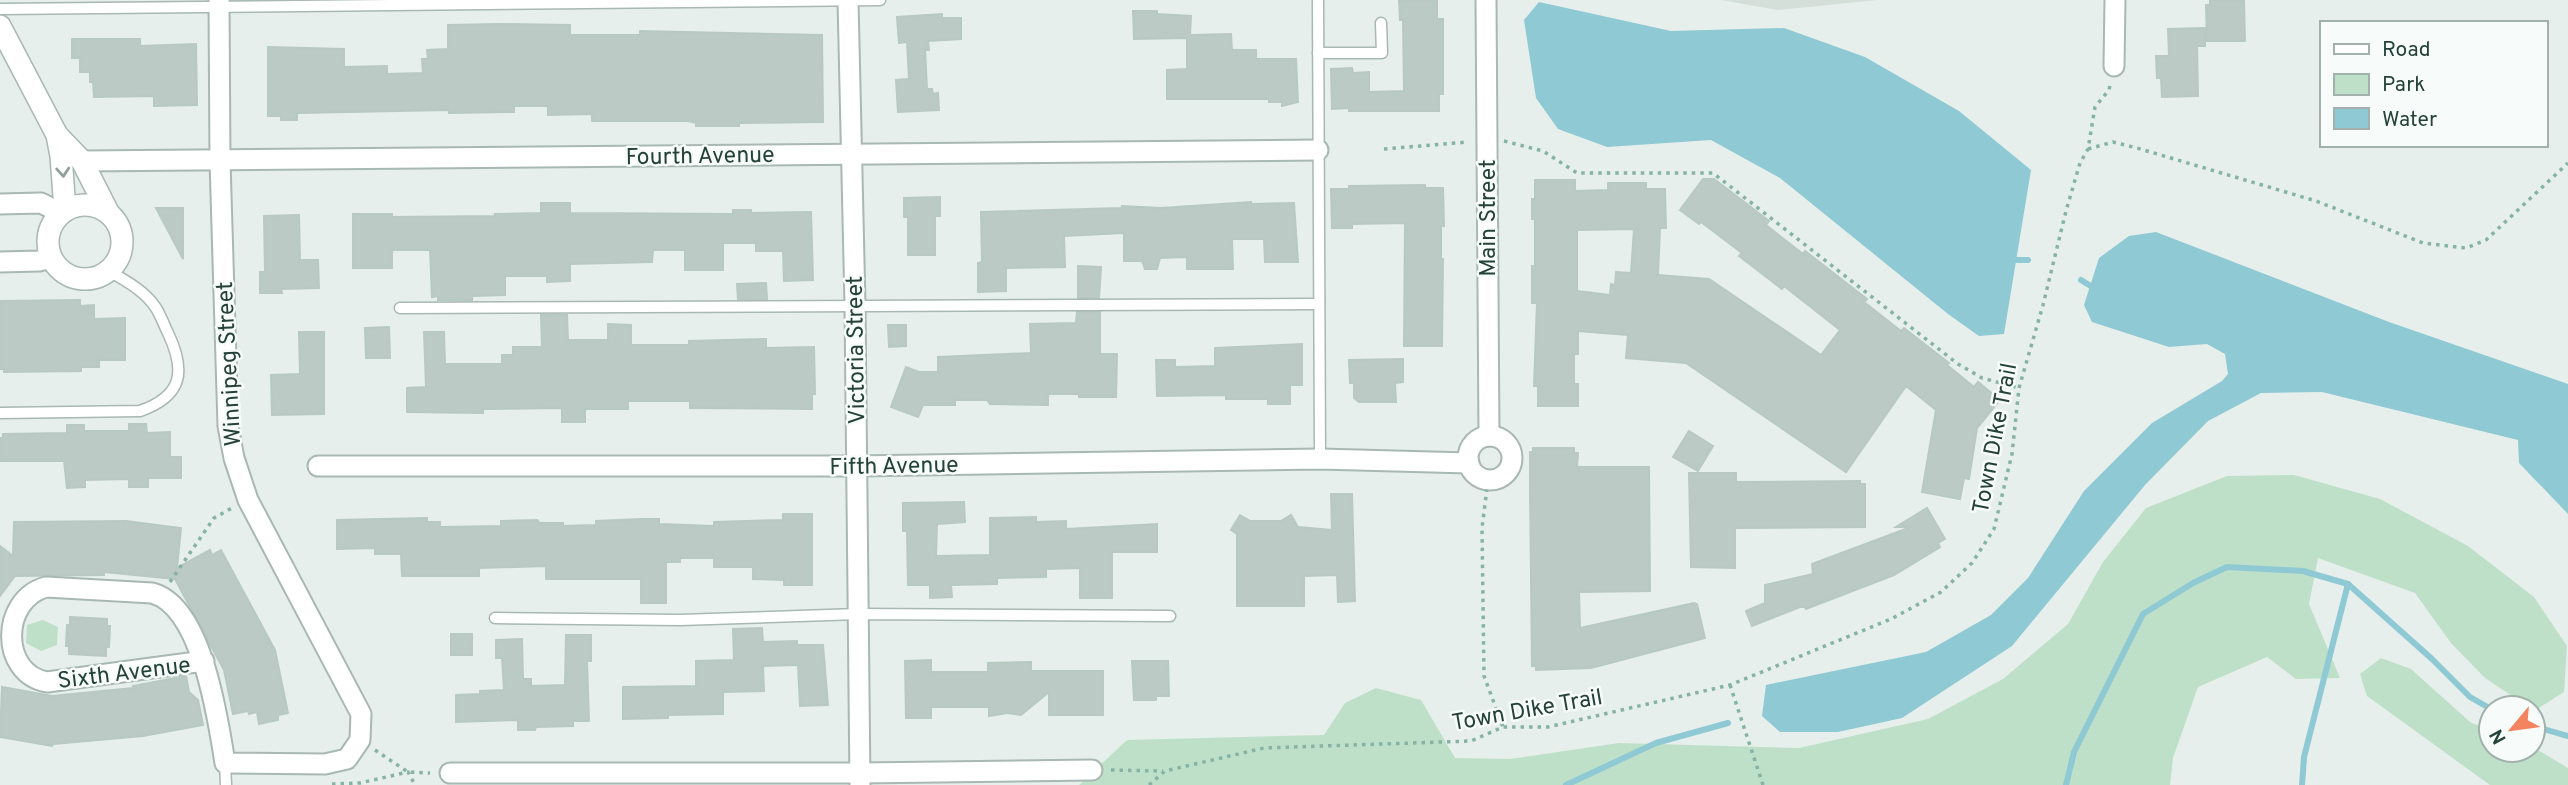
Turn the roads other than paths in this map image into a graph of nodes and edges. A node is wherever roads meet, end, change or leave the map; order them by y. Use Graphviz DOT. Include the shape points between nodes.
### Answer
graph roads {
  1 [pos="848,0"];
  2 [pos="880,0"];
  3 [pos="1318,0"];
  4 [pos="1486,0"];
  5 [pos="2115,0"];
  6 [pos="219,3"];
  7 [pos="0,9"];
  8 [pos="1381,23"];
  9 [pos="0,26"];
  10 [pos="1318,53"];
  11 [pos="2114,66"];
  12 [pos="57,135"];
  13 [pos="1318,150"];
  14 [pos="852,153"];
  15 [pos="82,161"];
  16 [pos="220,161"];
  17 [pos="0,204"];
  18 [pos="63,212"];
  19 [pos="108,212"];
  20 [pos="51,258"];
  21 [pos="0,262"];
  22 [pos="109,271"];
  23 [pos="1319,304"];
  24 [pos="855,305"];
  25 [pos="400,308"];
  26 [pos="0,412"];
  27 [pos="1489,436"];
  28 [pos="1320,459"];
  29 [pos="1469,463"];
  30 [pos="318,466"];
  31 [pos="856,466"];
  32 [pos="858,614"];
  33 [pos="1170,616"];
  34 [pos="495,618"];
  35 [pos="204,661"];
  36 [pos="225,763"];
  37 [pos="1092,770"];
  38 [pos="450,773"];
  39 [pos="860,779"];
  40 [pos="226,785"];
  1 -- 2 [label="lane"];
  1 -- 6 [label="lane"];
  1 -- 14 [label="street, Victoria Street"];
  3 -- 10 [label="lane"];
  4 -- 27 [label="street, Main Street"];
  5 -- 11 [label="street"];
  6 -- 7 [label="lane"];
  6 -- 16 [label="street, Winnipeg Street"];
  8 -- 10 [label="lane" via="1382,53"];
  9 -- 12 [label="street"];
  10 -- 13 [label="lane"];
  12 -- 15 [label="street"];
  12 -- 18 [label="street, one-way"];
  13 -- 14 [label="street, Fourth Avenue"];
  13 -- 23 [label="lane"];
  14 -- 16 [label="street, Fourth Avenue"];
  14 -- 24 [label="street, Victoria Street"];
  15 -- 16 [label="street, Fourth Avenue"];
  15 -- 19 [label="street"];
  16 -- 36 [label="street, Winnipeg Street" via="228,426 234,458 248,500 361,714 360,740 347,759 325,764"];
  17 -- 18 [label="street" via="41,203"];
  18 -- 19 [label="street" via="87,204"];
  18 -- 20 [label="street" via="48,234"];
  19 -- 22 [label="street" via="121,230 122,241"];
  20 -- 21 [label="street"];
  20 -- 22 [label="street" via="58,268 78,279 100,277"];
  22 -- 26 [label="lane" via="137,288 156,308 180,365 168,396 140,411"];
  23 -- 24 [label="lane"];
  23 -- 28 [label="lane"];
  24 -- 25 [label="lane"];
  24 -- 31 [label="street, Victoria Street"];
  27 -- 29 [label="street" via="1471,448"];
  27 -- 29 [label="street" via="1509,445 1511,466 1502,477 1488,480 1475,475"];
  28 -- 29 [label="street, Fifth Avenue"];
  28 -- 31 [label="street, Fifth Avenue"];
  30 -- 31 [label="street, Fifth Avenue"];
  31 -- 32 [label="street, Victoria Street"];
  32 -- 33 [label="lane"];
  32 -- 34 [label="lane" via="680,620"];
  32 -- 39 [label="street, Victoria Street"];
  35 -- 35 [label="street, Sixth Avenue" via="178,612 167,598 152,593 31,590 19,597 7,615 2,635 4,648 18,670 33,680 47,682"];
  35 -- 36 [label="street, Sixth Avenue"];
  36 -- 40 [label="lane"];
  37 -- 39 [label="street"];
  38 -- 39 [label="street"];
}
